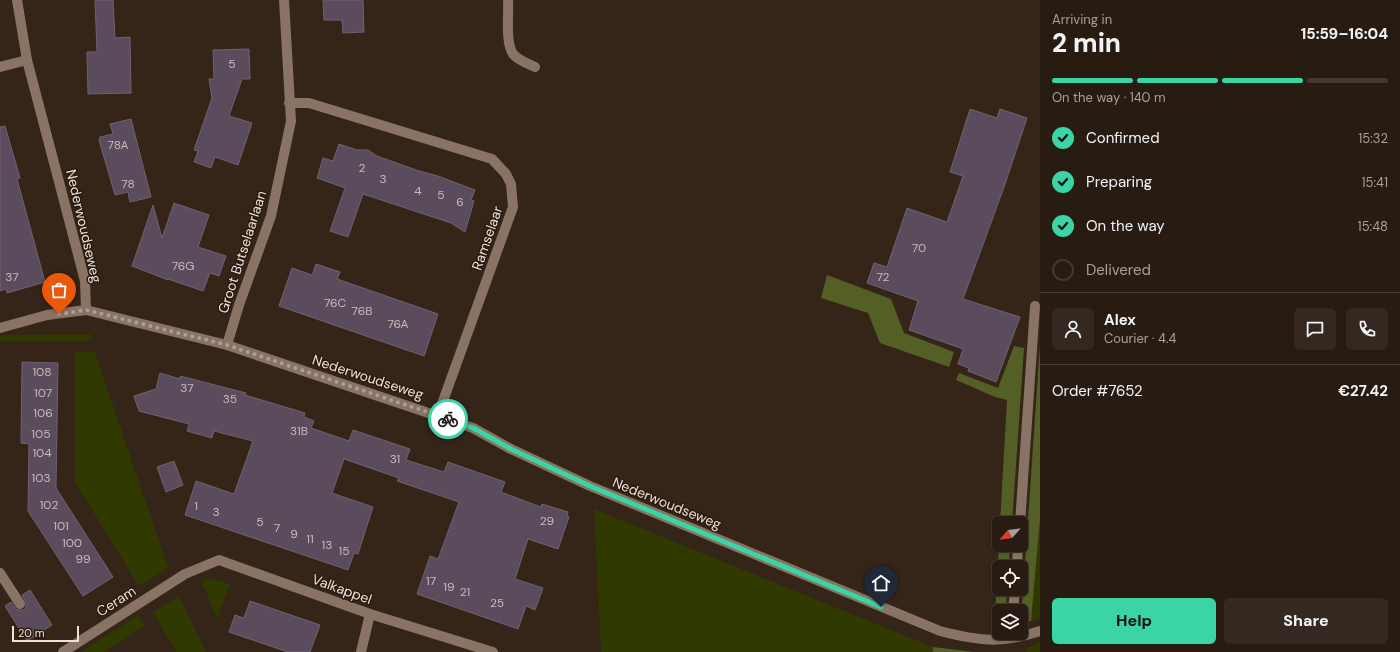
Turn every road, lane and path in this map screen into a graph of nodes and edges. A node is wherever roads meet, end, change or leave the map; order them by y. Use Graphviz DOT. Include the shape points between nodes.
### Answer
graph roads {
  1 [pos="17,0"];
  2 [pos="284,0"];
  3 [pos="508,0"];
  4 [pos="27,60"];
  5 [pos="0,67"];
  6 [pos="535,67"];
  7 [pos="289,103"];
  8 [pos="1035,306"];
  9 [pos="86,310"];
  10 [pos="0,328"];
  11 [pos="227,345"];
  12 [pos="438,415"];
  13 [pos="1020,516"];
  14 [pos="0,573"];
  15 [pos="185,574"];
  16 [pos="20,604"];
  17 [pos="370,614"];
  18 [pos="1040,631"];
  19 [pos="1028,633"];
  20 [pos="992,639"];
  21 [pos="63,652"];
  22 [pos="361,652"];
  23 [pos="493,652"];
  1 -- 4 [label="street, Nederwoudseweg"];
  2 -- 7 [label="street, Groot Butselaarlaan"];
  3 -- 6 [label="street" via="509,43 513,54"];
  4 -- 5 [label="street"];
  4 -- 9 [label="street, Nederwoudseweg" via="85,281"];
  7 -- 11 [label="street, Groot Butselaarlaan" via="291,121 271,216"];
  7 -- 12 [label="street, Ramselaar" via="308,103 492,159 512,184 513,207"];
  8 -- 13 [label="street"];
  9 -- 10 [label="street" via="47,315"];
  9 -- 11 [label="street, Nederwoudseweg"];
  11 -- 12 [label="street, Nederwoudseweg"];
  12 -- 20 [label="street, Nederwoudseweg" via="473,428 590,486 940,631"];
  14 -- 16 [label="street"];
  15 -- 17 [label="street, Valkappel" via="219,560"];
  15 -- 21 [label="street, Ceram"];
  17 -- 22 [label="street"];
  17 -- 23 [label="street, Valkappel"];
  18 -- 19 [label="street, Nederwoudseweg"];
}
